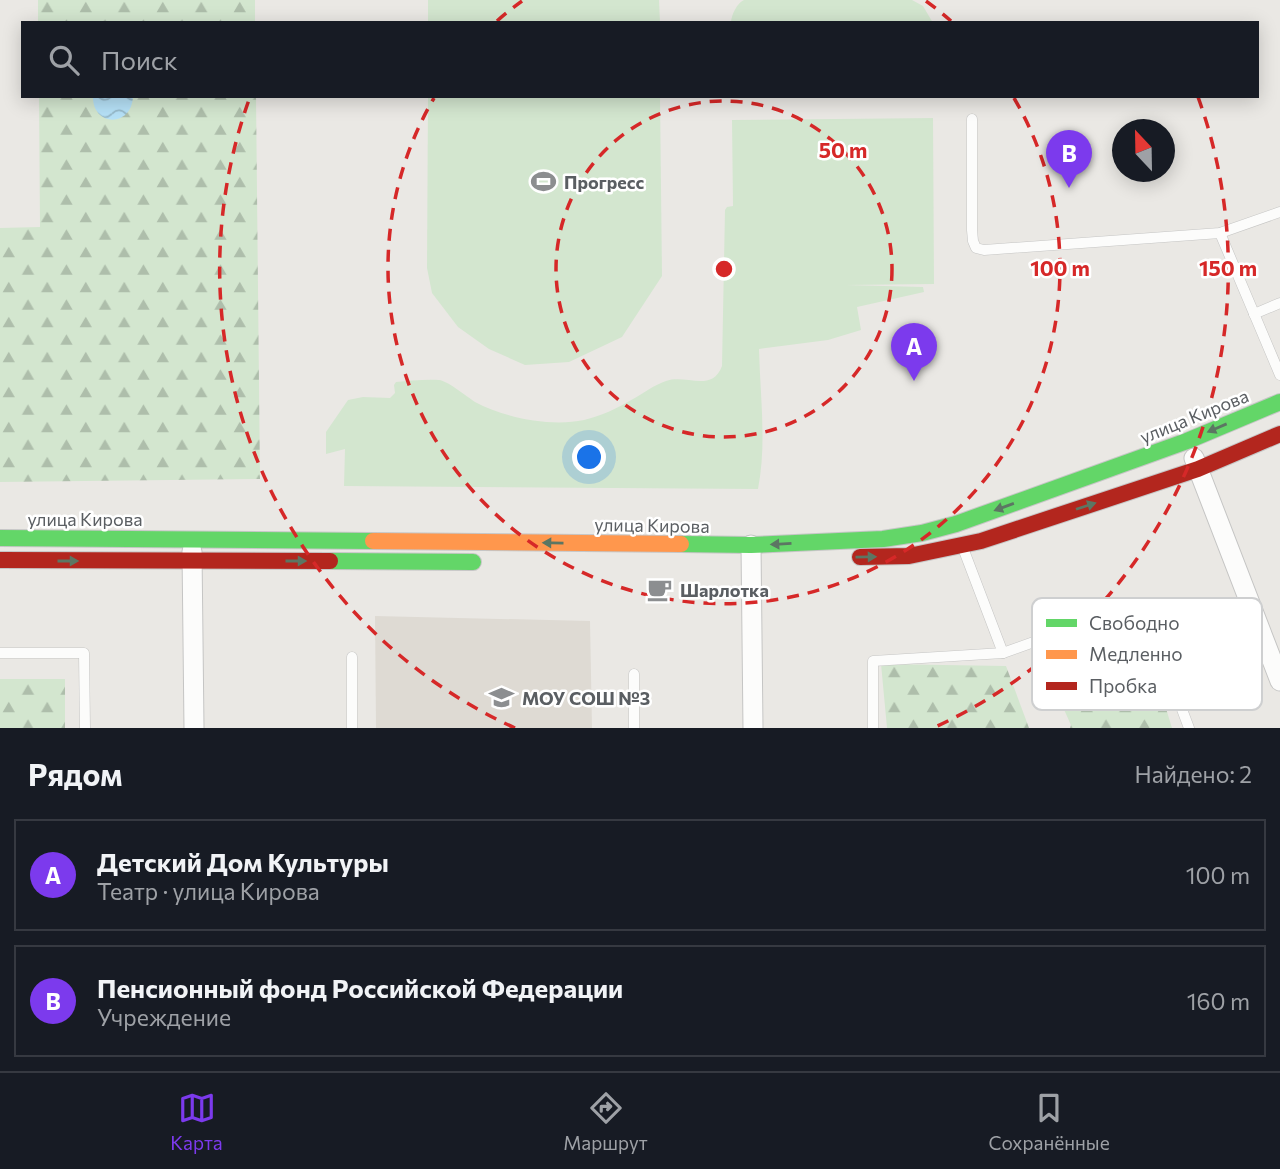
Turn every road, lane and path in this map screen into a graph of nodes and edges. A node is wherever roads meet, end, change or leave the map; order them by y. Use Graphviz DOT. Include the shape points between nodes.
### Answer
graph roads {
  1 [pos="972,119"];
  2 [pos="1280,212"];
  3 [pos="1220,233"];
  4 [pos="1280,303"];
  5 [pos="1254,314"];
  6 [pos="1280,375"];
  7 [pos="1280,402"];
  8 [pos="1280,434"];
  9 [pos="1187,441"];
  10 [pos="1198,469"];
  11 [pos="956,524"];
  12 [pos="0,538"];
  13 [pos="192,539"];
  14 [pos="962,545"];
  15 [pos="752,552"];
  16 [pos="844,558"];
  17 [pos="791,559"];
  18 [pos="724,560"];
  19 [pos="0,561"];
  20 [pos="193,561"];
  21 [pos="487,562"];
  22 [pos="1248,598"];
  23 [pos="1262,634"];
  24 [pos="1032,643"];
  25 [pos="0,653"];
  26 [pos="1003,653"];
  27 [pos="352,657"];
  28 [pos="634,674"];
  29 [pos="1280,681"];
  30 [pos="1182,710"];
  31 [pos="85,728"];
  32 [pos="194,728"];
  33 [pos="352,728"];
  34 [pos="634,728"];
  35 [pos="753,728"];
  36 [pos="873,728"];
  37 [pos="1189,728"];
  1 -- 3 [label="lane" via="976,248"];
  2 -- 3 [label="lane"];
  3 -- 5 [label="lane"];
  4 -- 5 [label="lane"];
  5 -- 6 [label="lane"];
  7 -- 9 [label="main road, улица Кирова, one-way"];
  8 -- 10 [label="main road"];
  9 -- 10 [label="street"];
  9 -- 11 [label="main road, улица Кирова, one-way"];
  14 -- 10 [label="main road, one-way"];
  10 -- 22 [label="street"];
  11 -- 14 [label="lane"];
  11 -- 15 [label="main road, улица Кирова, one-way" via="883,539"];
  12 -- 13 [label="main road, улица Кирова"];
  15 -- 13 [label="main road, улица Кирова, one-way"];
  13 -- 20 [label="street"];
  16 -- 14 [label="main road, one-way" via="909,556"];
  14 -- 26 [label="lane"];
  15 -- 17 [label="main road, улица Кирова"];
  15 -- 18 [label="main road, улица Кирова"];
  15 -- 35 [label="street"];
  19 -- 20 [label="main road, one-way"];
  20 -- 21 [label="main road, one-way"];
  20 -- 32 [label="street"];
  23 -- 29 [label="street"];
  24 -- 26 [label="lane"];
  25 -- 31 [label="lane" via="84,653"];
  26 -- 36 [label="lane" via="873,661"];
  27 -- 33 [label="lane"];
  28 -- 34 [label="lane"];
  30 -- 37 [label="lane"];
}
